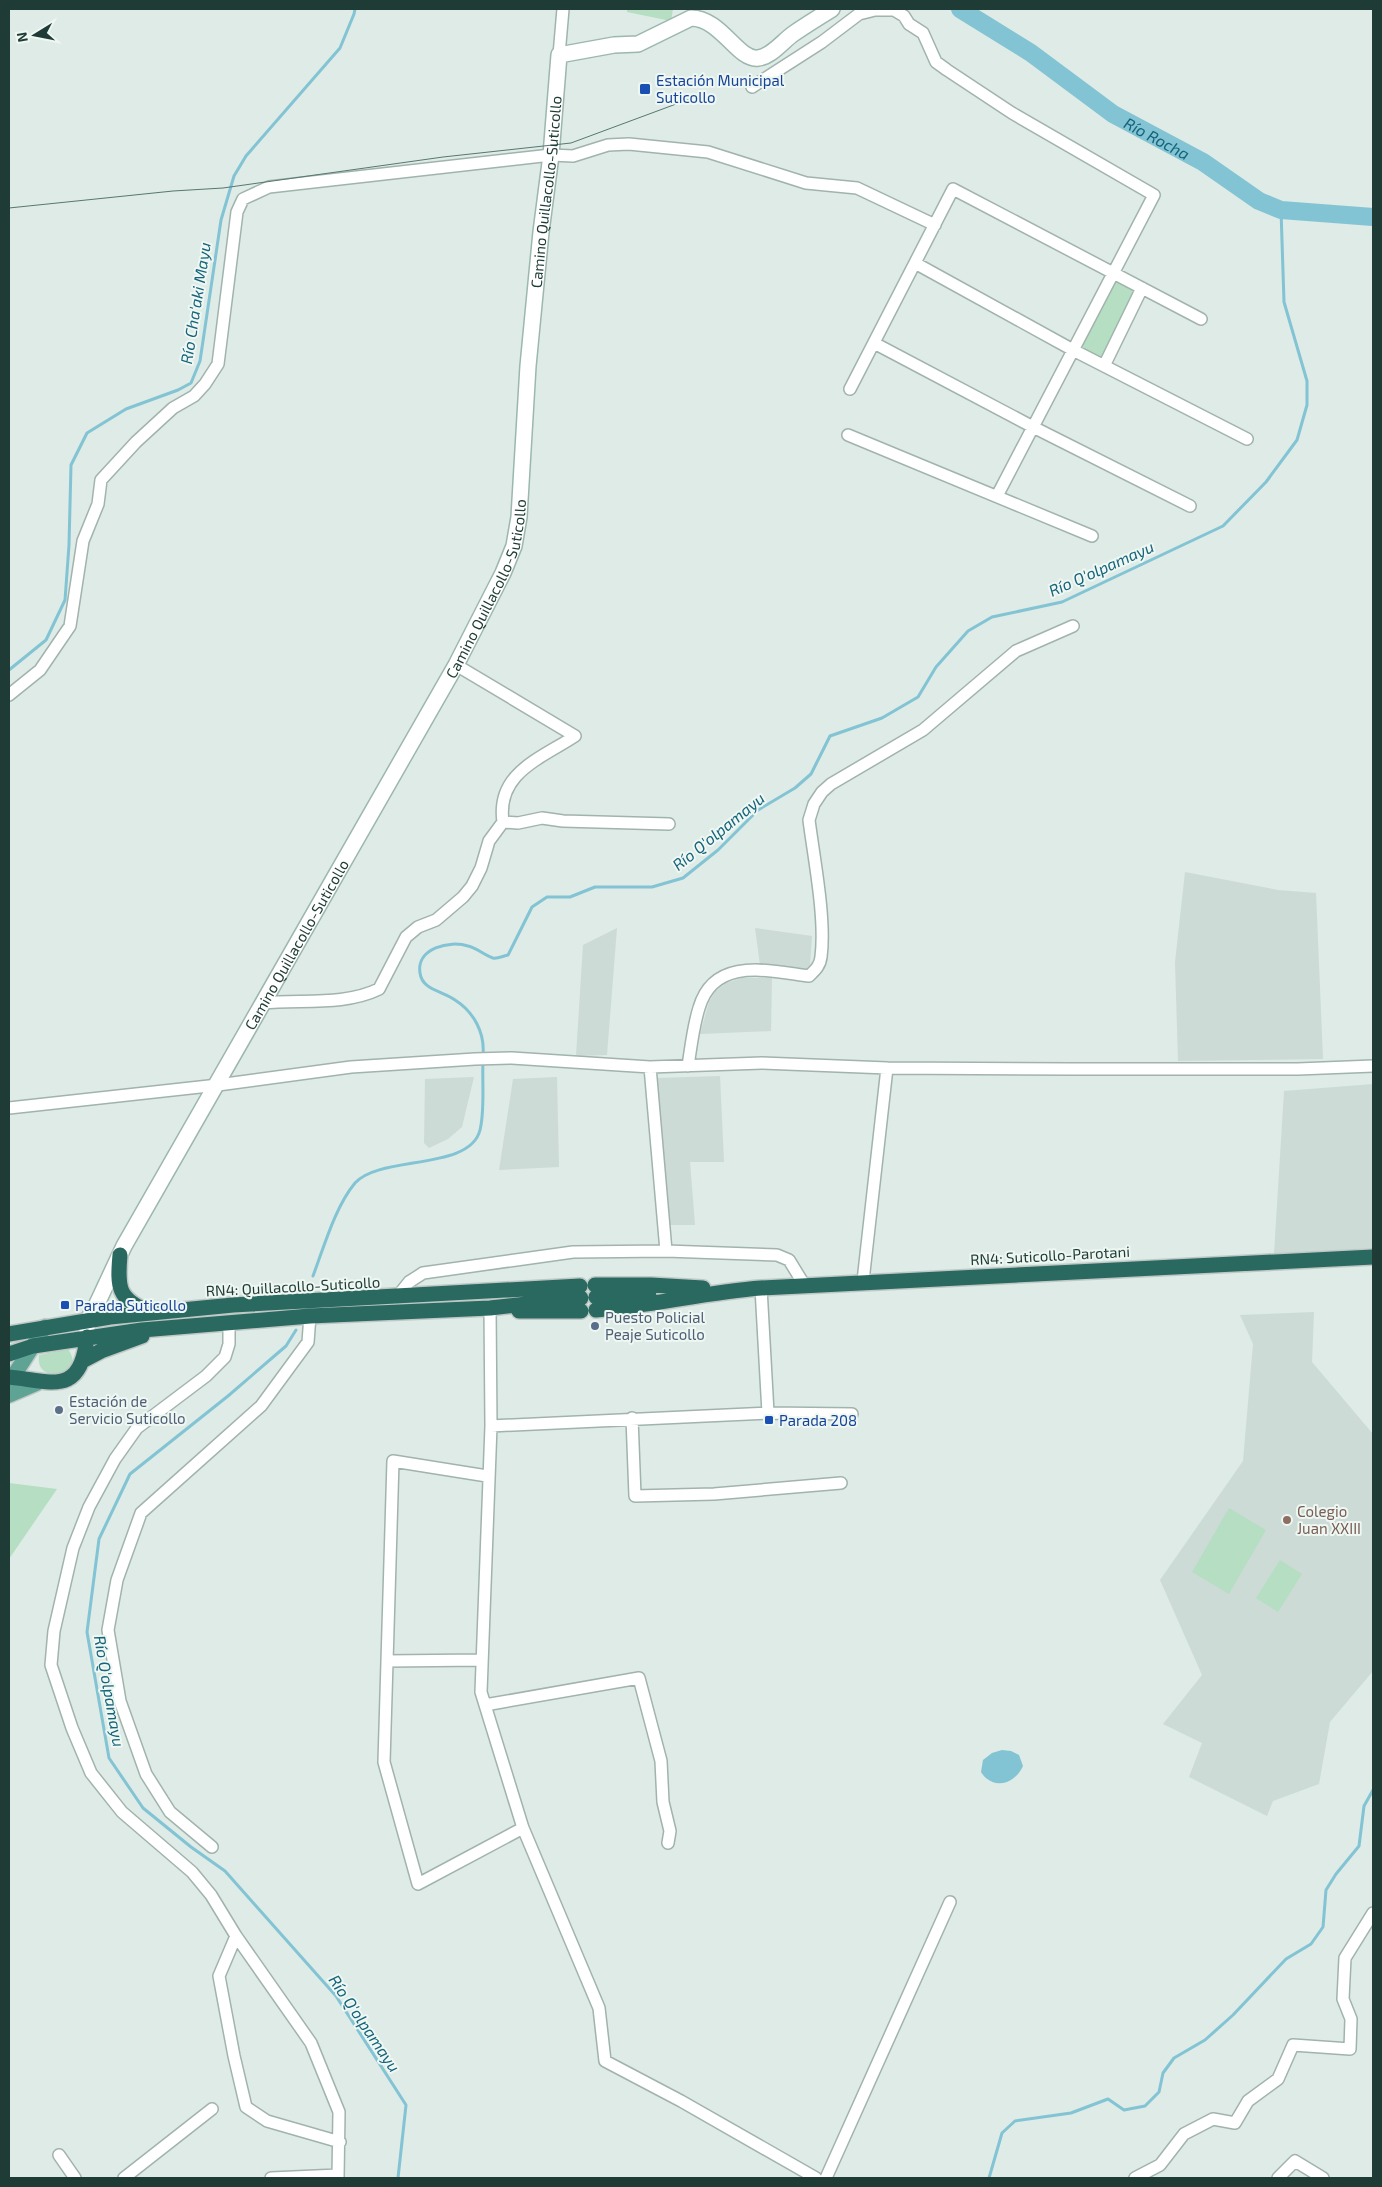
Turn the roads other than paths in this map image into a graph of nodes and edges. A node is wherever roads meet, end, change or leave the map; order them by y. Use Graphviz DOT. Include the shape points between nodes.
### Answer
graph roads {
  1 [pos="564,9"];
  2 [pos="832,9"];
  3 [pos="559,55"];
  4 [pos="752,86"];
  5 [pos="551,154"];
  6 [pos="934,225"];
  7 [pos="915,263"];
  8 [pos="1113,272"];
  9 [pos="1142,288"];
  10 [pos="1201,319"];
  11 [pos="874,343"];
  12 [pos="1073,350"];
  13 [pos="1104,366"];
  14 [pos="850,389"];
  15 [pos="1033,427"];
  16 [pos="848,435"];
  17 [pos="1247,439"];
  18 [pos="997,496"];
  19 [pos="1190,506"];
  20 [pos="1092,536"];
  21 [pos="1073,626"];
  22 [pos="456,665"];
  23 [pos="9,695"];
  24 [pos="503,822"];
  25 [pos="669,824"];
  26 [pos="263,1003"];
  27 [pos="688,1066"];
  28 [pos="1373,1066"];
  29 [pos="650,1067"];
  30 [pos="887,1068"];
  31 [pos="218,1085"];
  32 [pos="9,1108"];
  33 [pos="666,1250"];
  34 [pos="120,1256"];
  35 [pos="1373,1257"];
  36 [pos="862,1281"];
  37 [pos="805,1286"];
  38 [pos="761,1288"];
  39 [pos="730,1290"];
  40 [pos="397,1297"];
  41 [pos="588,1298"];
  42 [pos="490,1308"];
  43 [pos="151,1313"];
  44 [pos="310,1316"];
  45 [pos="87,1320"];
  46 [pos="229,1322"];
  47 [pos="45,1327"];
  48 [pos="167,1328"];
  49 [pos="9,1334"];
  50 [pos="87,1337"];
  51 [pos="33,1346"];
  52 [pos="9,1354"];
  53 [pos="82,1361"];
  54 [pos="10,1379"];
  55 [pos="37,1383"];
  56 [pos="9,1395"];
  57 [pos="768,1413"];
  58 [pos="852,1414"];
  59 [pos="632,1418"];
  60 [pos="491,1426"];
  61 [pos="487,1476"];
  62 [pos="841,1483"];
  63 [pos="482,1660"];
  64 [pos="386,1661"];
  65 [pos="485,1706"];
  66 [pos="523,1828"];
  67 [pos="668,1844"];
  68 [pos="212,1847"];
  69 [pos="950,1902"];
  70 [pos="1373,1913"];
  71 [pos="236,1936"];
  72 [pos="212,2109"];
  73 [pos="340,2142"];
  74 [pos="59,2155"];
  75 [pos="338,2177"];
  76 [pos="75,2178"];
  77 [pos="124,2178"];
  78 [pos="270,2178"];
  79 [pos="816,2178"];
  80 [pos="826,2178"];
  81 [pos="1135,2178"];
  82 [pos="1278,2178"];
  83 [pos="1323,2178"];
  1 -- 3 [label="street"];
  2 -- 3 [label="main road" via="758,59 746,55 710,22 699,18 691,18 638,44"];
  3 -- 5 [label="main road, Camino Quillacollo-Suticollo"];
  4 -- 8 [label="street" via="822,42 858,14 894,10 923,33 936,62 946,70 1012,113 1154,195"];
  5 -- 6 [label="street" via="573,156 608,145 629,144 708,152 806,183 857,188"];
  5 -- 22 [label="main road, Camino Quillacollo-Suticollo" via="528,366 519,517 514,546"];
  5 -- 23 [label="street" via="269,186 243,199 237,212 218,364 194,396 173,408 101,480 98,504 83,541 70,626 40,670"];
  6 -- 7 [label="street"];
  6 -- 8 [label="street" via="953,189"];
  7 -- 11 [label="street"];
  7 -- 12 [label="street"];
  8 -- 9 [label="street"];
  8 -- 12 [label="street"];
  9 -- 10 [label="street"];
  9 -- 13 [label="street"];
  11 -- 14 [label="street"];
  11 -- 15 [label="street"];
  12 -- 13 [label="street"];
  12 -- 15 [label="street"];
  13 -- 17 [label="street"];
  15 -- 18 [label="street"];
  15 -- 19 [label="street"];
  16 -- 18 [label="street"];
  18 -- 20 [label="street"];
  21 -- 27 [label="street" via="1016,651 923,730 846,774 822,792 809,820 822,930 818,967 809,976 742,970 718,980 699,1007"];
  22 -- 24 [label="street" via="576,736 514,775 501,807"];
  22 -- 26 [label="main road, Camino Quillacollo-Suticollo"];
  24 -- 25 [label="street" via="542,818"];
  24 -- 26 [label="street" via="489,841 472,886 436,920 418,927 406,937 379,989 340,1000"];
  26 -- 31 [label="main road, Camino Quillacollo-Suticollo"];
  27 -- 29 [label="street"];
  27 -- 30 [label="street" via="762,1063"];
  28 -- 30 [label="street" via="1298,1069"];
  29 -- 31 [label="street" via="475,1059 351,1067"];
  29 -- 33 [label="street"];
  30 -- 36 [label="street"];
  31 -- 32 [label="street"];
  31 -- 34 [label="main road, Camino Quillacollo-Suticollo"];
  33 -- 37 [label="street" via="776,1255 789,1260"];
  33 -- 40 [label="street" via="572,1252 423,1273 409,1282"];
  34 -- 43 [label="highway" via="118,1278 125,1299"];
  34 -- 45 [label="main road, Camino Quillacollo-Suticollo"];
  35 -- 36 [label="highway, RN4: Suticollo-Parotani"];
  36 -- 37 [label="highway, RN4: Suticollo-Parotani"];
  37 -- 38 [label="highway, RN4: Suticollo-Parotani"];
  38 -- 39 [label="highway, RN4: Suticollo-Parotani"];
  38 -- 57 [label="street"];
  39 -- 41 [label="highway, RN4: Suticollo-Parotani" via="696,1295"];
  39 -- 41 [label="highway, RN4: Suticollo-Parotani" via="650,1285"];
  40 -- 41 [label="highway, RN4: Quillacollo-Suticollo"];
  40 -- 43 [label="highway, RN4: Quillacollo-Suticollo" via="232,1305"];
  41 -- 42 [label="highway, RN4: Quillacollo-Suticollo"];
  42 -- 44 [label="highway, RN4: Quillacollo-Suticollo"];
  42 -- 60 [label="street"];
  43 -- 45 [label="highway, RN4: Quillacollo-Suticollo"];
  44 -- 46 [label="highway, RN4: Quillacollo-Suticollo"];
  44 -- 68 [label="street" via="308,1342 261,1406 141,1513 117,1580 108,1630 120,1701 146,1774 170,1812"];
  45 -- 47 [label="highway, RN4: Quillacollo-Suticollo"];
  45 -- 50 [label="main road, Camino Quillacollo-Suticollo"];
  46 -- 48 [label="highway, RN4: Quillacollo-Suticollo"];
  46 -- 71 [label="street" via="225,1358 137,1428 115,1458 89,1507 73,1548 54,1631 51,1665 91,1773 122,1812 192,1872 211,1895"];
  47 -- 49 [label="highway, RN4: Quillacollo-Suticollo"];
  47 -- 51 [label="main road"];
  48 -- 50 [label="highway, RN4: Quillacollo-Suticollo"];
  48 -- 53 [label="highway"];
  50 -- 51 [label="highway, RN4: Quillacollo-Suticollo"];
  50 -- 53 [label="highway"];
  51 -- 52 [label="highway, RN4: Quillacollo-Suticollo"];
  51 -- 54 [label="main road"];
  53 -- 55 [label="highway" via="69,1378 57,1383"];
  54 -- 55 [label="highway"];
  55 -- 56 [label="main road"];
  57 -- 58 [label="street"];
  57 -- 59 [label="street"];
  59 -- 60 [label="street"];
  59 -- 62 [label="street" via="635,1496 714,1494"];
  60 -- 61 [label="street"];
  61 -- 63 [label="street"];
  61 -- 64 [label="street" via="393,1461"];
  63 -- 64 [label="street"];
  63 -- 65 [label="street" via="481,1692"];
  64 -- 66 [label="street" via="384,1762 418,1884"];
  65 -- 66 [label="street"];
  65 -- 67 [label="street" via="640,1678 661,1761 663,1802 670,1831"];
  66 -- 79 [label="street" via="599,2008 605,2061"];
  69 -- 80 [label="street"];
  70 -- 81 [label="street" via="1345,1958 1343,2000 1351,2019 1350,2049 1293,2045 1278,2079 1248,2101 1235,2123 1213,2119 1184,2134 1160,2166"];
  71 -- 73 [label="street" via="311,2043 339,2112"];
  71 -- 73 [label="street" via="219,1976 246,2107 267,2121"];
  72 -- 77 [label="street"];
  73 -- 75 [label="street"];
  74 -- 76 [label="street"];
  75 -- 78 [label="street"];
  82 -- 83 [label="street" via="1295,2161"];
}
